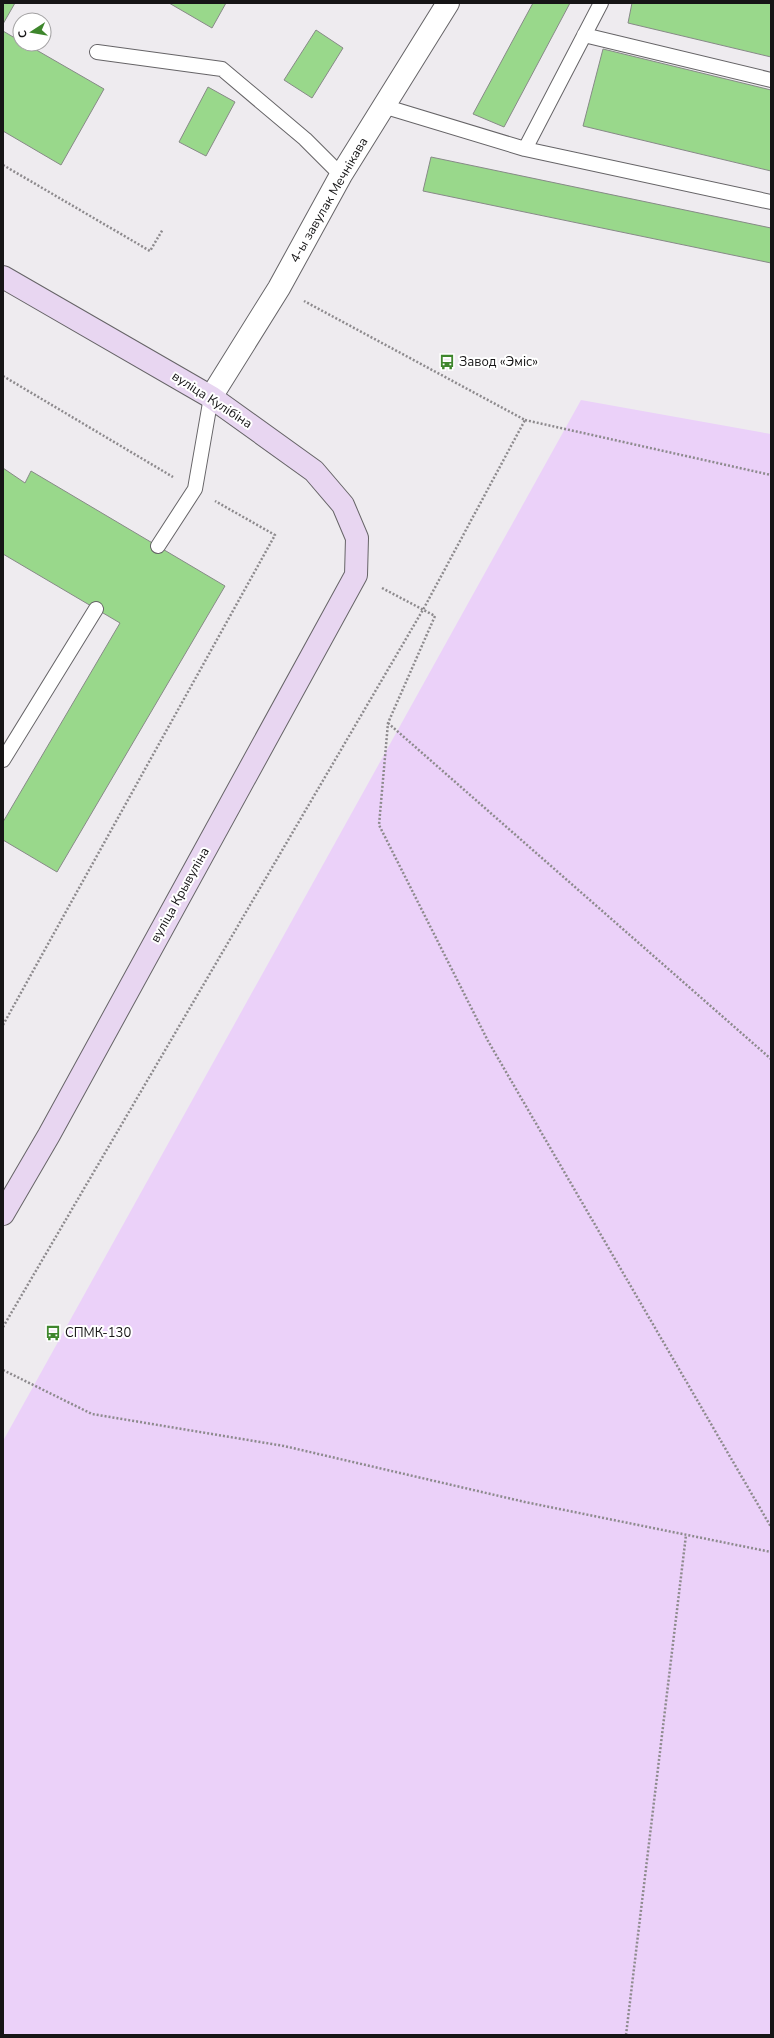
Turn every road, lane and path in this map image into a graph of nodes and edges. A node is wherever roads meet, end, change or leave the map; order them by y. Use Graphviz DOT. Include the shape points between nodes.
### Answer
graph roads {
  1 [pos="448,3"];
  2 [pos="601,3"];
  3 [pos="584,36"];
  4 [pos="97,52"];
  5 [pos="771,80"];
  6 [pos="383,106"];
  7 [pos="525,149"];
  8 [pos="3,165"];
  9 [pos="341,175"];
  10 [pos="771,202"];
  11 [pos="163,229"];
  12 [pos="3,277"];
  13 [pos="279,288"];
  14 [pos="3,376"];
  15 [pos="211,396"];
  16 [pos="525,420"];
  17 [pos="771,475"];
  18 [pos="195,490"];
  19 [pos="158,546"];
  20 [pos="356,575"];
  21 [pos="96,608"];
  22 [pos="424,608"];
  23 [pos="388,723"];
  24 [pos="3,760"];
  25 [pos="3,1025"];
  26 [pos="771,1059"];
  27 [pos="4,1210"];
  28 [pos="3,1327"];
  29 [pos="3,1370"];
  30 [pos="771,1526"];
  31 [pos="686,1535"];
  32 [pos="771,1552"];
  33 [pos="626,2035"];
  1 -- 6 [label="street, 4-ы завулак Мечнікава"];
  2 -- 3 [label="lane"];
  3 -- 5 [label="lane"];
  3 -- 7 [label="lane"];
  4 -- 9 [label="lane" via="222,69 305,139"];
  6 -- 7 [label="lane"];
  6 -- 9 [label="street, 4-ы завулак Мечнікава"];
  7 -- 10 [label="lane"];
  8 -- 11 [label="path" via="150,251"];
  9 -- 13 [label="street, 4-ы завулак Мечнікава"];
  12 -- 15 [label="main road, вуліца Кулібіна"];
  13 -- 15 [label="street, 4-ы завулак Мечнікава"];
  13 -- 16 [label="path"];
  14 -- 18 [label="path"];
  15 -- 18 [label="lane"];
  15 -- 20 [label="main road, вуліца Кулібіна" via="314,471 343,504 357,538"];
  16 -- 17 [label="path"];
  16 -- 22 [label="path"];
  18 -- 19 [label="lane"];
  18 -- 25 [label="path" via="275,536"];
  20 -- 22 [label="path"];
  20 -- 27 [label="main road, вуліца Крывуліна" via="49,1135"];
  21 -- 24 [label="lane"];
  22 -- 23 [label="path" via="435,616"];
  22 -- 28 [label="path"];
  23 -- 26 [label="path"];
  23 -- 30 [label="path" via="379,825 488,1041"];
  29 -- 31 [label="path" via="92,1414 284,1446 525,1502"];
  31 -- 32 [label="path"];
  31 -- 33 [label="path"];
}
